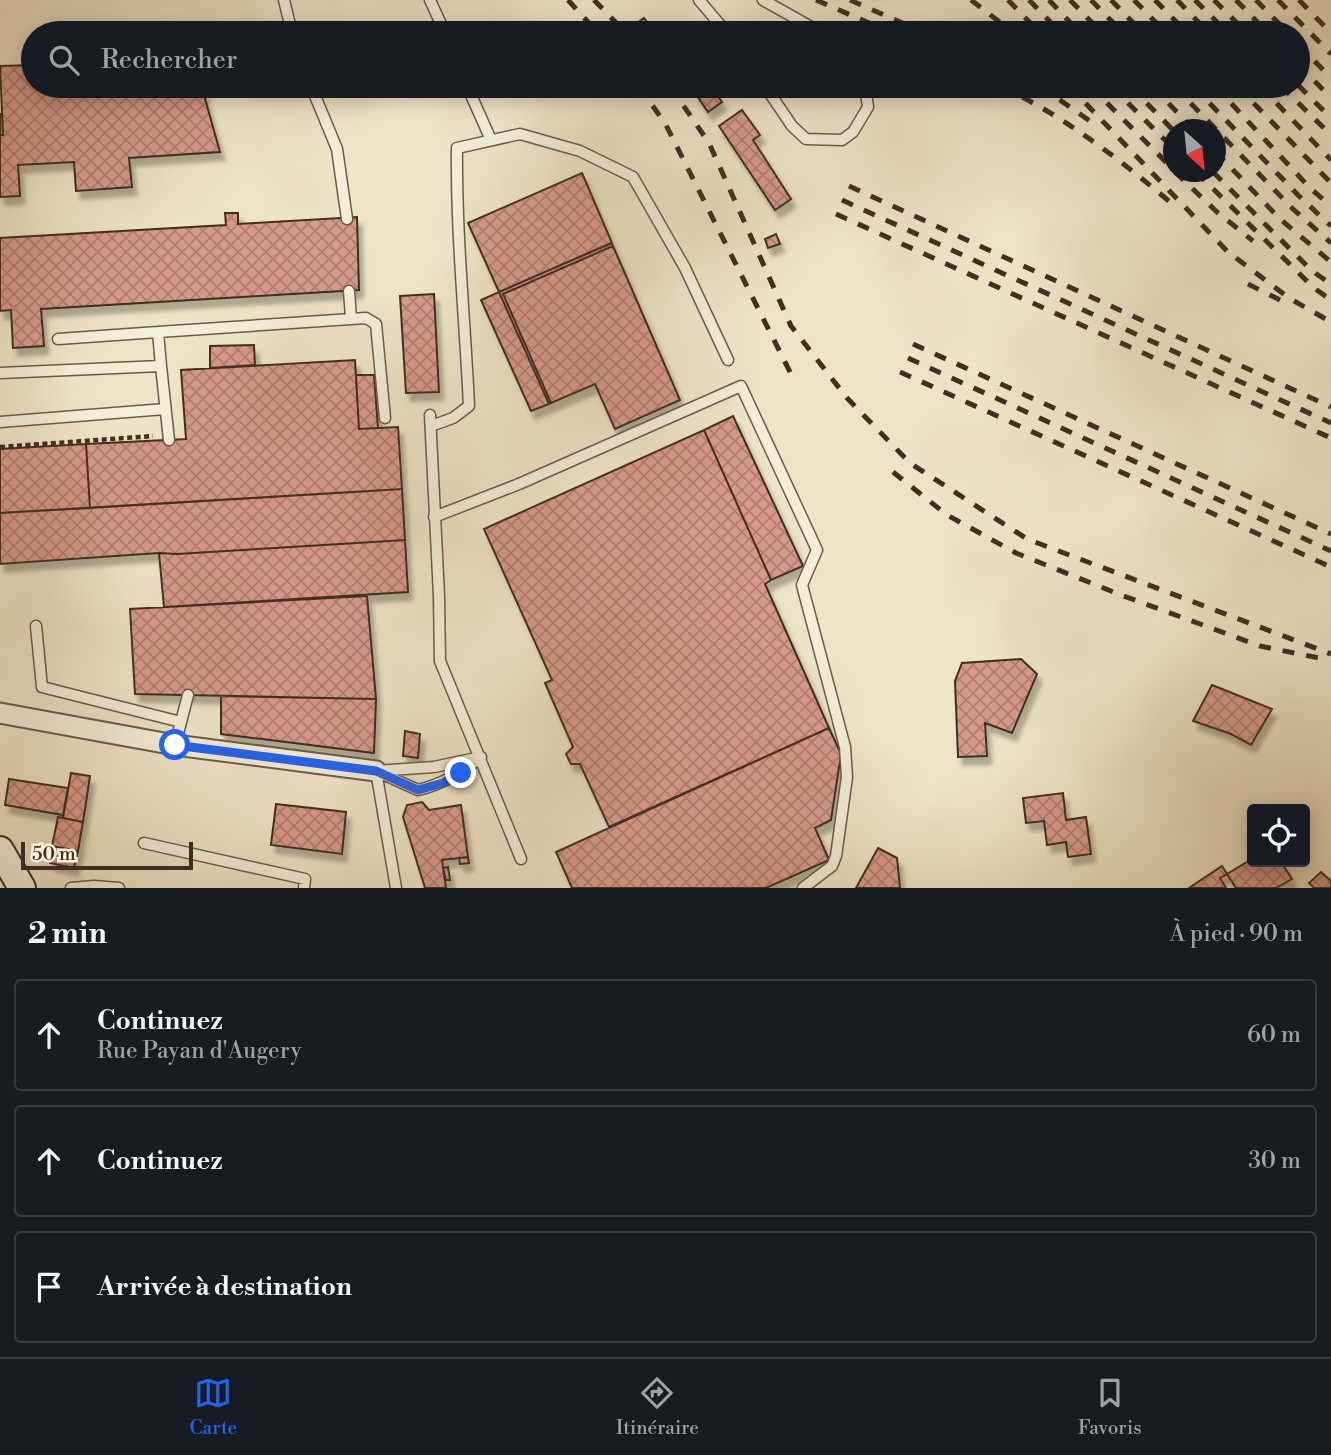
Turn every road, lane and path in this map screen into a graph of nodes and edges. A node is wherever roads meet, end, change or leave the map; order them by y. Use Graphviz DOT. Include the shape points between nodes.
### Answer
graph roads {
  1 [pos="284,0"];
  2 [pos="430,0"];
  3 [pos="699,0"];
  4 [pos="763,0"];
  5 [pos="289,21"];
  6 [pos="439,21"];
  7 [pos="717,21"];
  8 [pos="801,21"];
  9 [pos="316,98"];
  10 [pos="472,98"];
  11 [pos="773,98"];
  12 [pos="867,98"];
  13 [pos="491,140"];
  14 [pos="347,219"];
  15 [pos="349,291"];
  16 [pos="351,318"];
  17 [pos="158,332"];
  18 [pos="58,338"];
  19 [pos="728,360"];
  20 [pos="161,366"];
  21 [pos="0,373"];
  22 [pos="165,409"];
  23 [pos="385,418"];
  24 [pos="0,422"];
  25 [pos="168,437"];
  26 [pos="0,447"];
  27 [pos="434,517"];
  28 [pos="36,626"];
  29 [pos="188,695"];
  30 [pos="0,713"];
  31 [pos="181,722"];
  32 [pos="175,745"];
  33 [pos="481,757"];
  34 [pos="376,771"];
  35 [pos="144,843"];
  36 [pos="0,851"];
  37 [pos="521,859"];
  38 [pos="398,886"];
  39 [pos="22,888"];
  40 [pos="71,888"];
  41 [pos="118,888"];
  42 [pos="304,888"];
  43 [pos="803,888"];
  1 -- 5 [label="lane"];
  2 -- 6 [label="lane"];
  3 -- 7 [label="lane"];
  4 -- 8 [label="lane"];
  9 -- 14 [label="lane" via="337,149"];
  10 -- 13 [label="lane"];
  11 -- 12 [label="lane" via="806,139 842,140 853,132 868,107"];
  13 -- 19 [label="lane" via="520,134 580,151 633,177 685,268"];
  13 -- 27 [label="lane" via="457,148 456,208 469,406 453,418 430,421"];
  15 -- 16 [label="lane"];
  16 -- 17 [label="lane"];
  16 -- 23 [label="lane" via="366,318 376,324"];
  17 -- 18 [label="lane"];
  17 -- 20 [label="lane"];
  20 -- 21 [label="lane"];
  20 -- 22 [label="lane"];
  22 -- 24 [label="lane"];
  22 -- 25 [label="lane"];
  25 -- 26 [label="path"];
  27 -- 33 [label="lane" via="440,662"];
  27 -- 43 [label="lane" via="741,386 817,550 802,585 845,747 847,777 836,856 832,866"];
  28 -- 31 [label="lane" via="42,687"];
  29 -- 31 [label="lane"];
  30 -- 32 [label="street"];
  31 -- 32 [label="lane"];
  32 -- 34 [label="street"];
  33 -- 34 [label="lane" via="434,767"];
  33 -- 34 [label="lane" via="443,783 418,790"];
  33 -- 37 [label="lane"];
  34 -- 38 [label="lane"];
  35 -- 42 [label="lane" via="305,879"];
  36 -- 39 [label="street"];
  40 -- 41 [label="lane"];
}
